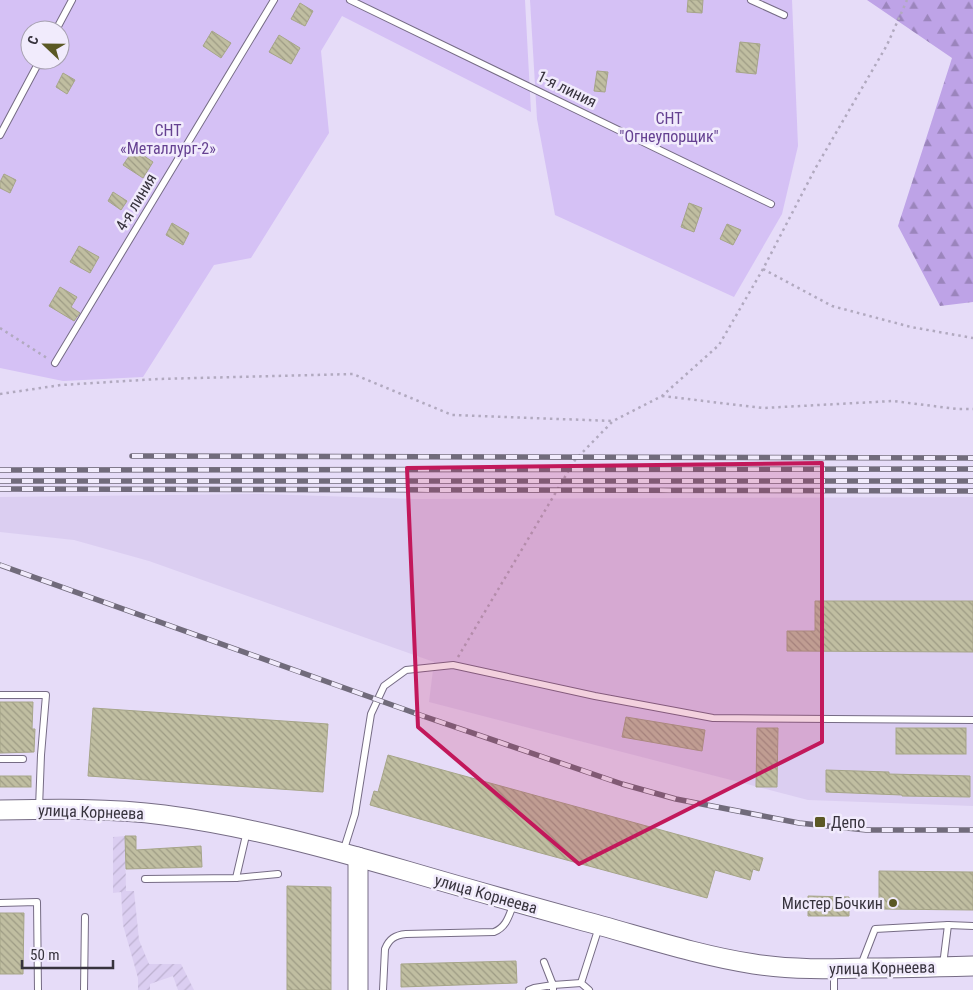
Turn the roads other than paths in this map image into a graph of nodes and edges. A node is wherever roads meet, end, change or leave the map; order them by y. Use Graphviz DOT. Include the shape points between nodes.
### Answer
graph roads {
  1 [pos="72,0"];
  2 [pos="274,0"];
  3 [pos="350,0"];
  4 [pos="751,0"];
  5 [pos="784,15"];
  6 [pos="61,20"];
  7 [pos="35,70"];
  8 [pos="0,136"];
  9 [pos="771,204"];
  10 [pos="55,363"];
  11 [pos="0,695"];
  12 [pos="973,720"];
  13 [pos="23,758"];
  14 [pos="0,759"];
  15 [pos="0,810"];
  16 [pos="39,810"];
  17 [pos="247,830"];
  18 [pos="350,855"];
  19 [pos="278,874"];
  20 [pos="146,878"];
  21 [pos="236,878"];
  22 [pos="514,902"];
  23 [pos="0,903"];
  24 [pos="85,917"];
  25 [pos="600,925"];
  26 [pos="948,925"];
  27 [pos="973,926"];
  28 [pos="544,962"];
  29 [pos="973,966"];
  30 [pos="943,967"];
  31 [pos="860,968"];
  32 [pos="834,969"];
  33 [pos="581,983"];
  34 [pos="553,988"];
  35 [pos="38,990"];
  36 [pos="84,990"];
  37 [pos="358,990"];
  38 [pos="383,990"];
  39 [pos="529,990"];
  40 [pos="589,990"];
  41 [pos="834,990"];
  1 -- 6 [label="lane"];
  2 -- 10 [label="lane, 4-я линия"];
  3 -- 9 [label="lane, 1-я линия"];
  4 -- 5 [label="lane"];
  7 -- 8 [label="lane"];
  11 -- 16 [label="lane" via="46,695"];
  12 -- 18 [label="lane" via="713,718 453,665 406,670 384,686 371,714"];
  13 -- 14 [label="lane"];
  15 -- 16 [label="street, улица Корнеева"];
  16 -- 17 [label="street, улица Корнеева" via="140,813"];
  17 -- 18 [label="street, улица Корнеева"];
  17 -- 21 [label="lane"];
  18 -- 22 [label="street, улица Корнеева"];
  18 -- 37 [label="street"];
  19 -- 21 [label="lane"];
  20 -- 21 [label="lane"];
  22 -- 25 [label="street, улица Корнеева"];
  22 -- 38 [label="lane" via="504,925 494,932 394,937 384,949"];
  23 -- 35 [label="lane" via="37,902"];
  24 -- 36 [label="lane"];
  25 -- 32 [label="street, улица Корнеева" via="731,960 782,967"];
  25 -- 33 [label="lane"];
  26 -- 27 [label="lane"];
  26 -- 30 [label="lane"];
  26 -- 31 [label="lane" via="875,929"];
  28 -- 34 [label="lane"];
  29 -- 30 [label="street, улица Корнеева"];
  30 -- 31 [label="street, улица Корнеева"];
  31 -- 32 [label="street, улица Корнеева"];
  32 -- 41 [label="lane"];
  33 -- 34 [label="lane"];
  33 -- 40 [label="lane"];
  34 -- 39 [label="lane"];
}
